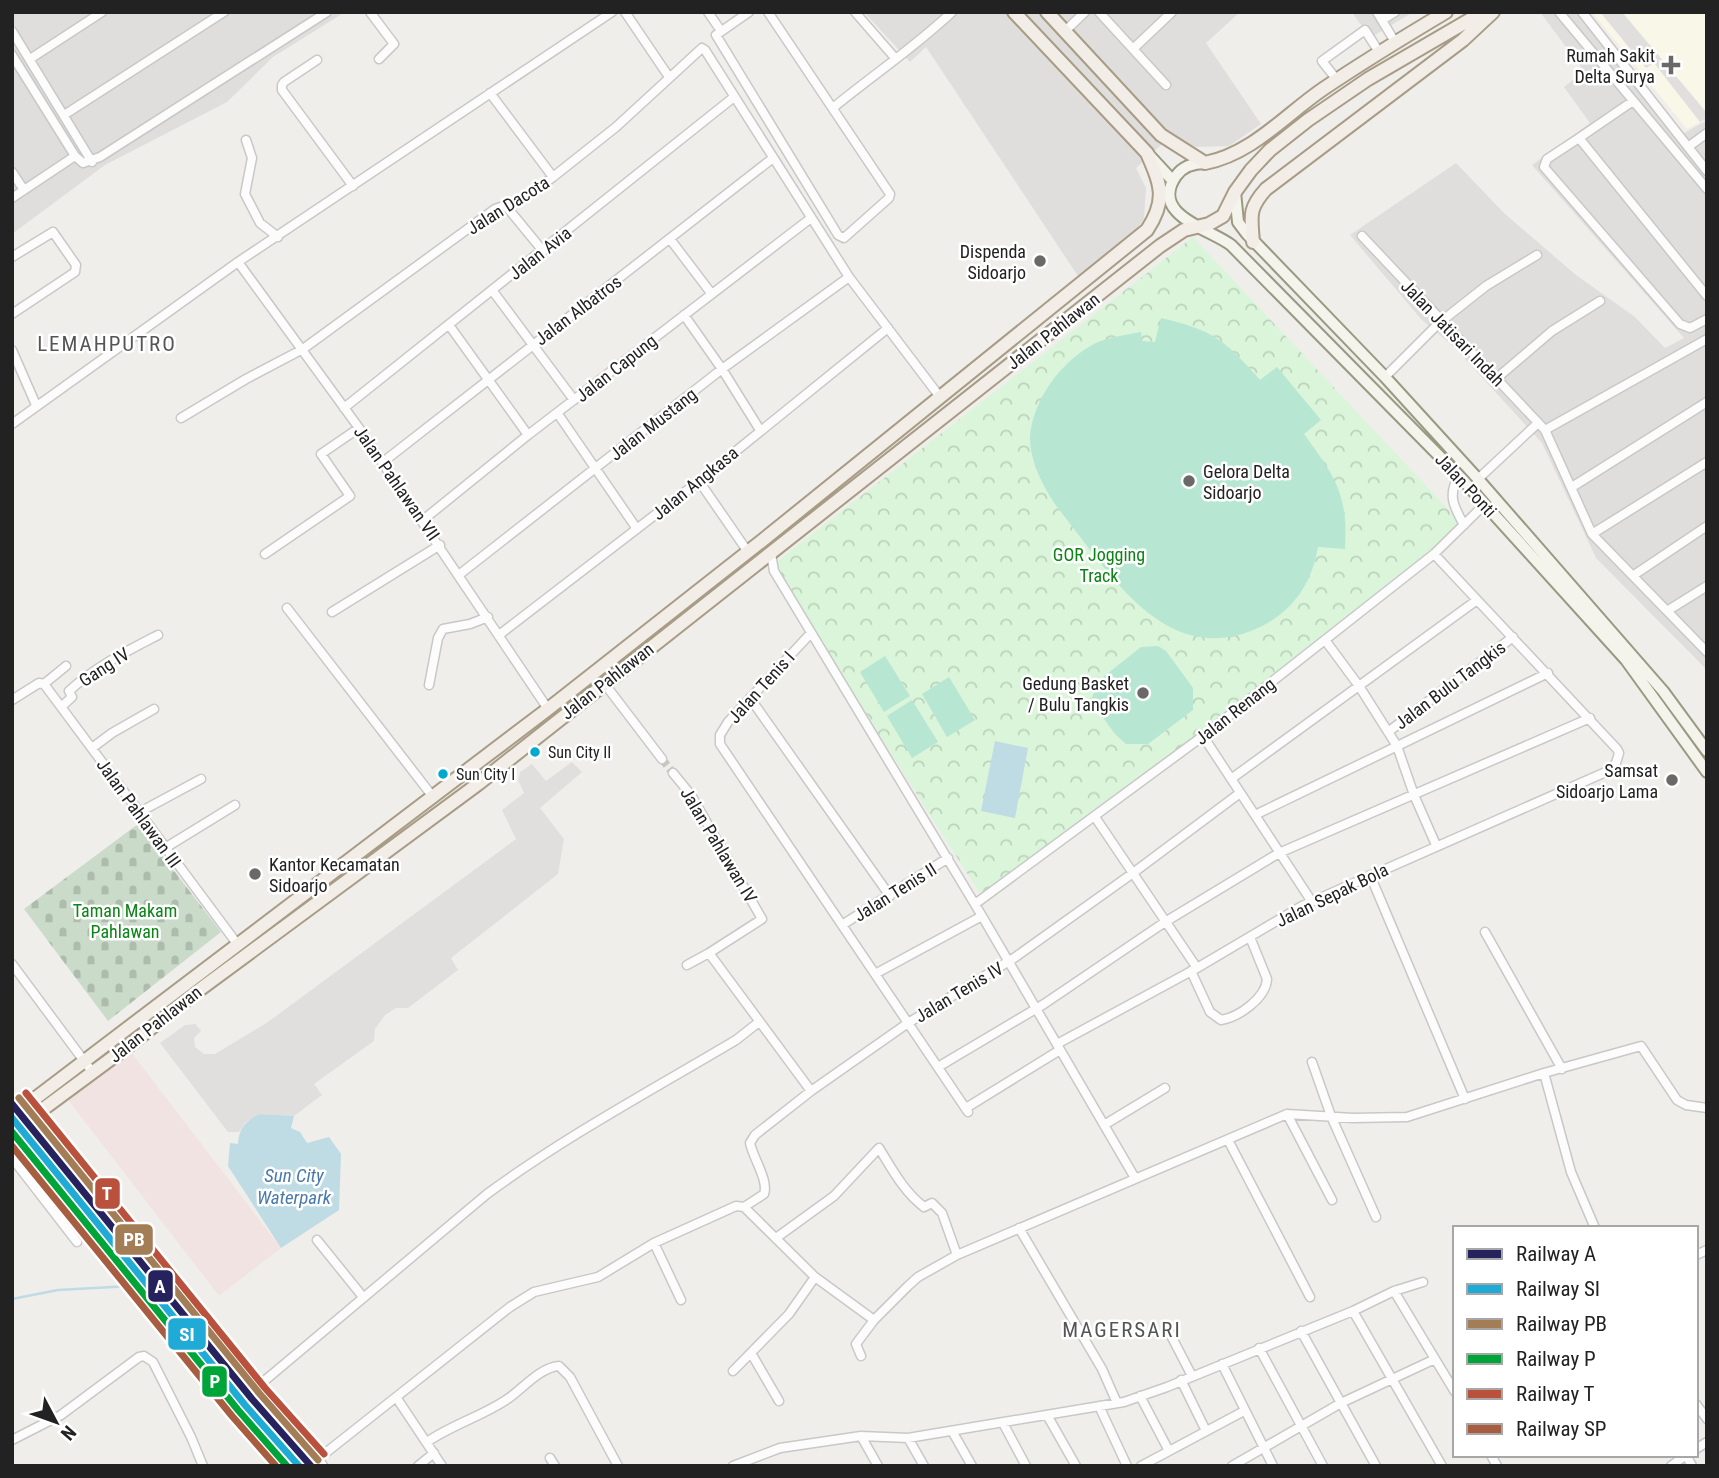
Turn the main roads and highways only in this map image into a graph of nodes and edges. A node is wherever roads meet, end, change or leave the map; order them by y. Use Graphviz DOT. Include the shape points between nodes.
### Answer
graph roads {
  1 [pos="1014,12"];
  2 [pos="1047,12"];
  3 [pos="1446,12"];
  4 [pos="1483,12"];
  5 [pos="1493,12"];
  6 [pos="1147,153"];
  7 [pos="1205,163"];
  8 [pos="1173,181"];
  9 [pos="1235,192"];
  10 [pos="1197,225"];
  11 [pos="1253,242"];
  12 [pos="1439,436"];
  13 [pos="1430,446"];
  14 [pos="1707,751"];
  15 [pos="485,758"];
  16 [pos="494,770"];
  17 [pos="469,771"];
  18 [pos="1707,772"];
  19 [pos="478,784"];
  20 [pos="89,1067"];
  21 [pos="12,1116"];
  22 [pos="12,1132"];
  1 -- 6 [label="main road"];
  2 -- 7 [label="main road" via="1161,135"];
  3 -- 7 [label="main road" via="1337,80 1250,145 1227,158"];
  4 -- 9 [label="main road, Jalan Pahlawan" via="1308,120 1270,150"];
  5 -- 11 [label="main road" via="1463,40 1266,189 1254,202"];
  6 -- 8 [label="main road"];
  6 -- 15 [label="main road, Jalan Pahlawan" via="1160,188 1159,210 1147,230"];
  7 -- 8 [label="main road" via="1183,169"];
  8 -- 10 [label="main road" via="1174,208"];
  9 -- 10 [label="main road, Jalan Pahlawan" via="1223,216"];
  9 -- 11 [label="main road, Jalan Ponti" via="1238,222"];
  10 -- 13 [label="main road, Jalan Ponti" via="1231,244"];
  10 -- 16 [label="main road, Jalan Pahlawan" via="1160,246"];
  11 -- 12 [label="main road, Jalan Ponti"];
  12 -- 13 [label="main road"];
  12 -- 14 [label="main road, Jalan Ponti" via="1663,691"];
  13 -- 18 [label="main road, Jalan Ponti" via="1626,660"];
  15 -- 16 [label="main road"];
  15 -- 17 [label="main road, Jalan Pahlawan"];
  16 -- 19 [label="main road, Jalan Pahlawan"];
  17 -- 19 [label="main road"];
  17 -- 20 [label="main road, Jalan Pahlawan" via="238,944"];
  19 -- 20 [label="main road, Jalan Pahlawan"];
  20 -- 21 [label="main road, Jalan Pahlawan"];
  20 -- 22 [label="main road, Jalan Pahlawan"];
}
